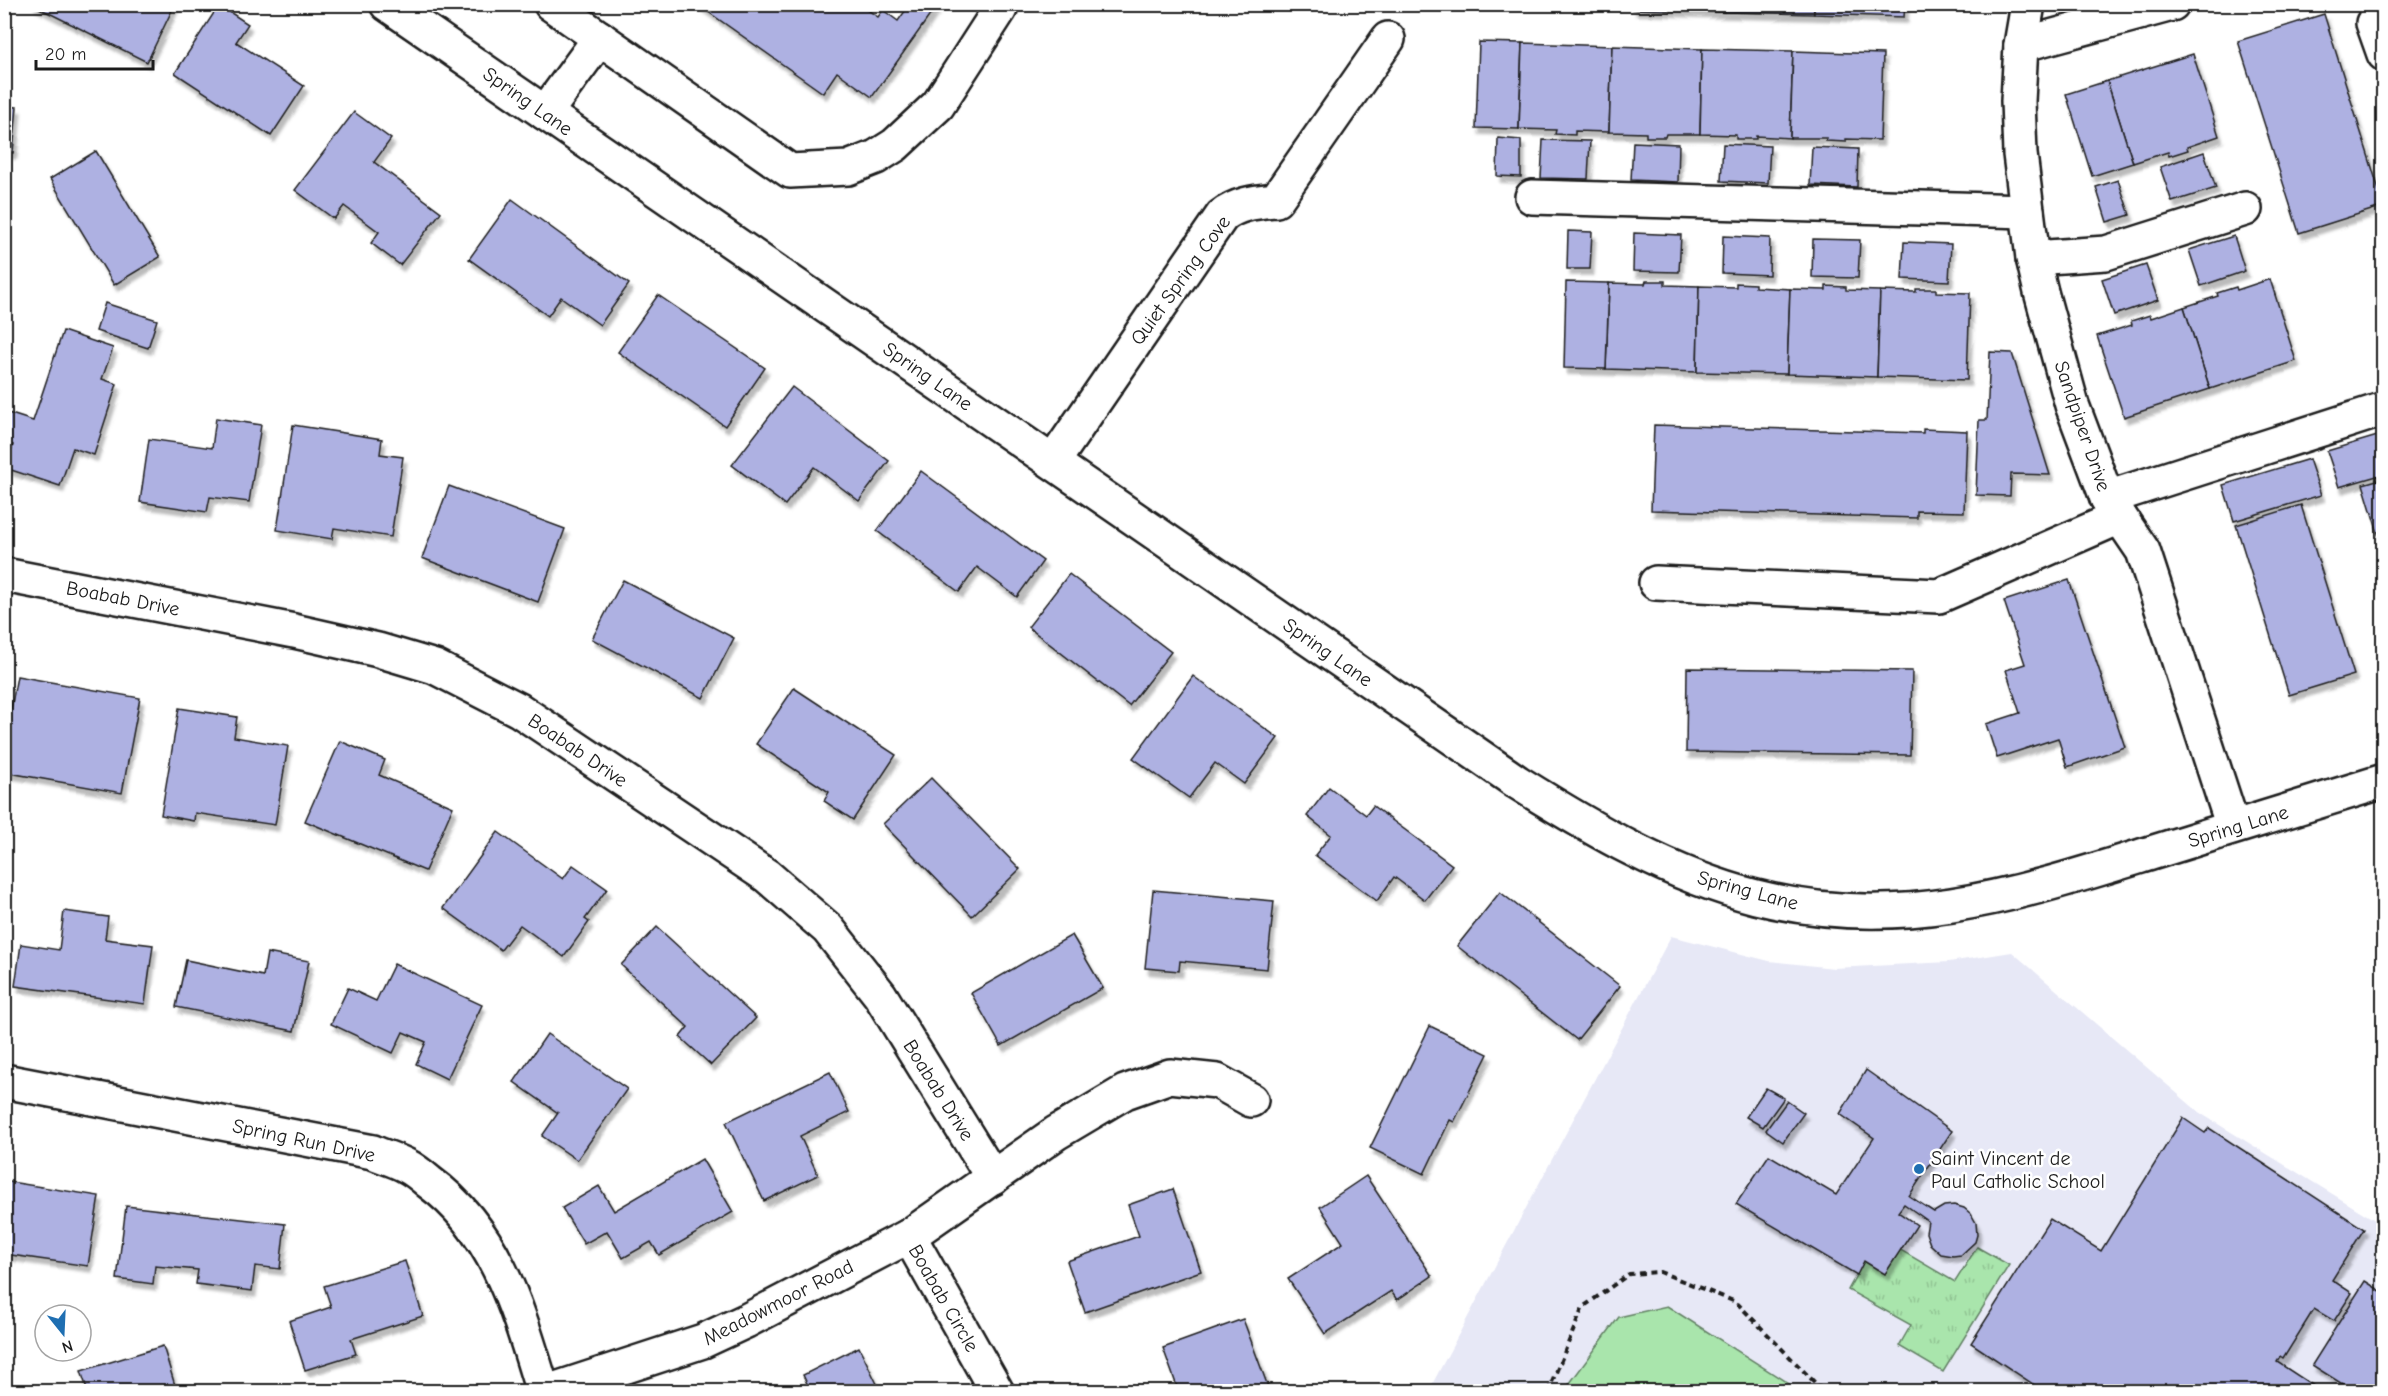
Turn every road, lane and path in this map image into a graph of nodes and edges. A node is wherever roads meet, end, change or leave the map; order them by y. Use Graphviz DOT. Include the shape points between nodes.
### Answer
graph roads {
  1 [pos="387,4"];
  2 [pos="551,4"];
  3 [pos="995,4"];
  4 [pos="2028,4"];
  5 [pos="2172,4"];
  6 [pos="2373,23"];
  7 [pos="600,38"];
  8 [pos="1388,39"];
  9 [pos="2021,45"];
  10 [pos="2384,54"];
  11 [pos="545,113"];
  12 [pos="1532,197"];
  13 [pos="2245,209"];
  14 [pos="2027,211"];
  15 [pos="2033,258"];
  16 [pos="2384,409"];
  17 [pos="1053,462"];
  18 [pos="2114,508"];
  19 [pos="4,575"];
  20 [pos="1656,583"];
  21 [pos="2384,781"];
  22 [pos="2233,826"];
  23 [pos="4,1081"];
  24 [pos="1251,1100"];
  25 [pos="993,1178"];
  26 [pos="909,1236"];
  27 [pos="545,1392"];
  28 [pos="997,1392"];
  29 [pos="1548,1392"];
  30 [pos="1824,1392"];
  1 -- 11 [label="street, Spring Lane"];
  2 -- 7 [label="street"];
  3 -- 7 [label="street" via="1000,9 938,105 895,145 848,168 790,171"];
  4 -- 9 [label="street, Sandpiper Drive"];
  5 -- 9 [label="street"];
  6 -- 10 [label="street"];
  7 -- 11 [label="street"];
  8 -- 17 [label="street, Quiet Spring Cove" via="1276,200 1245,204 1222,216"];
  9 -- 14 [label="street, Sandpiper Drive" via="2018,101"];
  11 -- 17 [label="street, Spring Lane"];
  12 -- 14 [label="street"];
  13 -- 15 [label="street" via="2106,253"];
  14 -- 15 [label="street, Sandpiper Drive"];
  15 -- 18 [label="street, Sandpiper Drive" via="2072,405"];
  16 -- 18 [label="street"];
  17 -- 22 [label="street, Spring Lane" via="1517,782 1649,858 1726,888 1817,908 1921,910 2025,891"];
  18 -- 20 [label="street" via="1939,596"];
  18 -- 22 [label="street, Sandpiper Drive" via="2143,551"];
  19 -- 25 [label="street, Boabab Drive" via="294,630 378,650 435,667 519,710 768,876 828,929 880,995"];
  21 -- 22 [label="street, Spring Lane"];
  23 -- 27 [label="street, Spring Run Drive" via="373,1152 408,1166 442,1191 471,1221 495,1258"];
  24 -- 25 [label="street, Meadowmoor Road" via="1217,1081 1170,1076 1125,1092 1056,1133"];
  25 -- 26 [label="street, Meadowmoor Road"];
  26 -- 27 [label="street, Meadowmoor Road" via="703,1341"];
  26 -- 28 [label="street, Boabab Circle"];
  29 -- 30 [label="path" via="1583,1307 1629,1274 1660,1272 1736,1302"];
}
